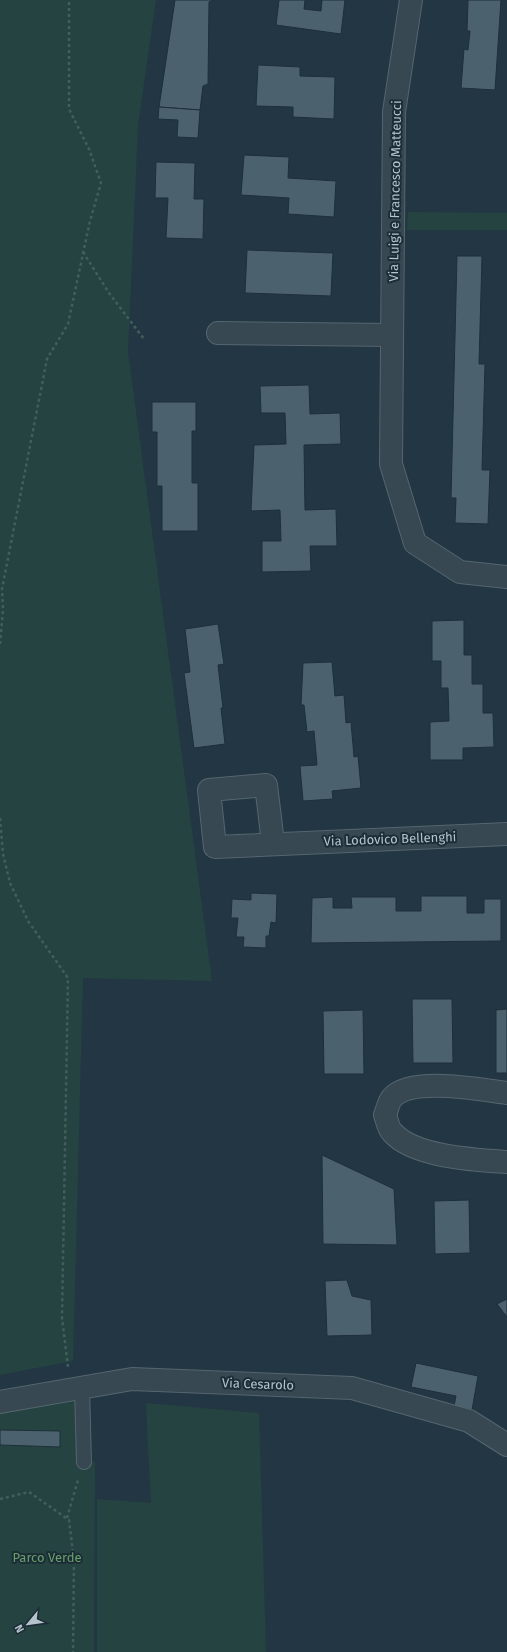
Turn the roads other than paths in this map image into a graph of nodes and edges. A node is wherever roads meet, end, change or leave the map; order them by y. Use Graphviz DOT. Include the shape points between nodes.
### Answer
graph roads {
  1 [pos="412,0"];
  2 [pos="218,333"];
  3 [pos="392,335"];
  4 [pos="507,577"];
  5 [pos="507,834"];
  6 [pos="274,843"];
  7 [pos="507,1094"];
  8 [pos="507,1162"];
  9 [pos="77,1389"];
  10 [pos="0,1402"];
  11 [pos="507,1445"];
  12 [pos="84,1462"];
  1 -- 3 [label="street, Via Luigi e Francesco Matteucci" via="394,112"];
  2 -- 3 [label="street"];
  3 -- 4 [label="street, Via Luigi e Francesco Matteucci" via="391,464 415,543 460,572"];
  5 -- 6 [label="street, Via Lodovico Bellenghi"];
  7 -- 8 [label="street" via="433,1084 406,1090 392,1098 385,1115 391,1131 403,1142 431,1152 472,1160"];
  9 -- 10 [label="street, Via Cesarolo"];
  9 -- 11 [label="street, Via Cesarolo" via="132,1379 352,1388 469,1421"];
  9 -- 12 [label="lane"];
}
